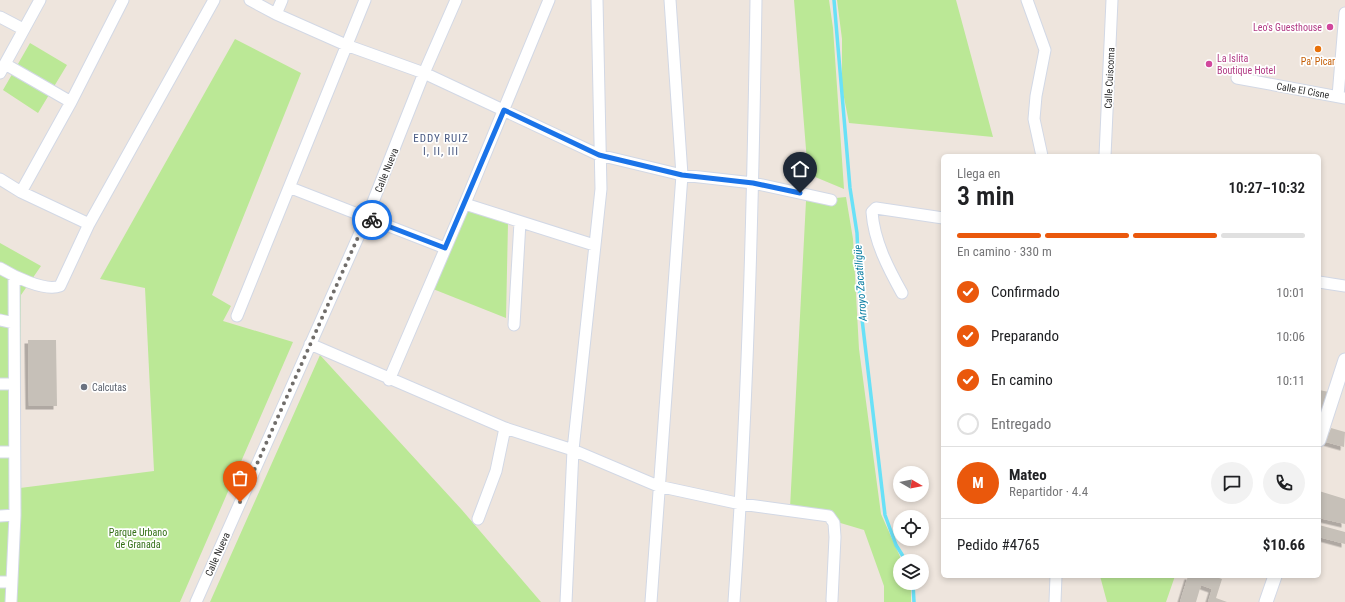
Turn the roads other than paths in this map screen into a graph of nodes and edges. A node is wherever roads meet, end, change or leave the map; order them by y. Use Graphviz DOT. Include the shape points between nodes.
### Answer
graph roads {
  1 [pos="40,0"];
  2 [pos="123,0"];
  3 [pos="214,0"];
  4 [pos="250,0"];
  5 [pos="282,0"];
  6 [pos="365,0"];
  7 [pos="456,0"];
  8 [pos="549,0"];
  9 [pos="597,0"];
  10 [pos="670,0"];
  11 [pos="756,0"];
  12 [pos="1027,0"];
  13 [pos="1112,0"];
  14 [pos="1345,12"];
  15 [pos="276,14"];
  16 [pos="0,18"];
  17 [pos="23,29"];
  18 [pos="346,45"];
  19 [pos="2,68"];
  20 [pos="424,73"];
  21 [pos="1237,78"];
  22 [pos="1342,97"];
  23 [pos="71,102"];
  24 [pos="504,110"];
  25 [pos="1042,154"];
  26 [pos="1105,154"];
  27 [pos="599,155"];
  28 [pos="682,175"];
  29 [pos="0,179"];
  30 [pos="753,183"];
  31 [pos="291,188"];
  32 [pos="21,192"];
  33 [pos="831,200"];
  34 [pos="464,204"];
  35 [pos="367,217"];
  36 [pos="941,218"];
  37 [pos="520,222"];
  38 [pos="89,224"];
  39 [pos="594,245"];
  40 [pos="445,248"];
  41 [pos="0,268"];
  42 [pos="14,276"];
  43 [pos="1321,282"];
  44 [pos="1345,286"];
  45 [pos="902,293"];
  46 [pos="237,316"];
  47 [pos="0,320"];
  48 [pos="14,323"];
  49 [pos="514,325"];
  50 [pos="310,344"];
  51 [pos="1345,360"];
  52 [pos="389,380"];
  53 [pos="0,384"];
  54 [pos="14,384"];
  55 [pos="505,428"];
  56 [pos="1321,434"];
  57 [pos="573,450"];
  58 [pos="0,452"];
  59 [pos="14,452"];
  60 [pos="658,486"];
  61 [pos="741,504"];
  62 [pos="15,515"];
  63 [pos="0,516"];
  64 [pos="478,519"];
  65 [pos="1056,578"];
  66 [pos="1274,578"];
  67 [pos="0,582"];
  68 [pos="12,582"];
  69 [pos="832,600"];
  70 [pos="11,602"];
  71 [pos="196,602"];
  72 [pos="566,602"];
  73 [pos="651,602"];
  74 [pos="734,602"];
  75 [pos="1055,602"];
  76 [pos="1266,602"];
  1 -- 17 [label="street"];
  2 -- 23 [label="street"];
  3 -- 38 [label="street"];
  4 -- 15 [label="street"];
  5 -- 15 [label="street"];
  6 -- 18 [label="street"];
  7 -- 20 [label="street, Calle Nueva"];
  8 -- 24 [label="street"];
  9 -- 27 [label="street"];
  10 -- 28 [label="street"];
  11 -- 30 [label="street"];
  12 -- 25 [label="street" via="1045,50 1034,119"];
  13 -- 26 [label="street, Calle Cuiscoma"];
  14 -- 22 [label="street"];
  15 -- 18 [label="street"];
  16 -- 17 [label="street"];
  17 -- 19 [label="street"];
  18 -- 20 [label="street"];
  18 -- 31 [label="street"];
  19 -- 23 [label="street"];
  20 -- 24 [label="street"];
  20 -- 35 [label="street, Calle Nueva"];
  21 -- 22 [label="street, Calle El Cisne"];
  23 -- 32 [label="street"];
  24 -- 27 [label="street"];
  24 -- 34 [label="street"];
  27 -- 28 [label="street"];
  27 -- 39 [label="street" via="601,189"];
  28 -- 30 [label="street"];
  28 -- 60 [label="street"];
  29 -- 32 [label="street"];
  30 -- 33 [label="street"];
  30 -- 61 [label="street"];
  31 -- 35 [label="street"];
  31 -- 46 [label="street"];
  32 -- 38 [label="street"];
  34 -- 37 [label="street"];
  34 -- 40 [label="street"];
  35 -- 40 [label="street"];
  35 -- 50 [label="street, Calle Nueva"];
  36 -- 45 [label="street" via="876,208 872,212 872,224 887,266"];
  37 -- 39 [label="street"];
  37 -- 49 [label="street"];
  38 -- 42 [label="street" via="60,286 44,286"];
  39 -- 57 [label="street"];
  40 -- 52 [label="street"];
  41 -- 42 [label="street"];
  42 -- 48 [label="street"];
  43 -- 44 [label="street"];
  47 -- 48 [label="street"];
  48 -- 54 [label="street"];
  50 -- 52 [label="street"];
  50 -- 71 [label="street, Calle Nueva"];
  51 -- 56 [label="street"];
  52 -- 55 [label="street"];
  53 -- 54 [label="street"];
  54 -- 59 [label="street"];
  55 -- 57 [label="street"];
  55 -- 64 [label="street" via="496,471"];
  57 -- 60 [label="street"];
  57 -- 72 [label="street"];
  58 -- 59 [label="street"];
  59 -- 62 [label="street"];
  60 -- 61 [label="street"];
  60 -- 73 [label="street"];
  61 -- 69 [label="street" via="829,516 834,523 835,537"];
  61 -- 74 [label="street"];
  62 -- 63 [label="street"];
  62 -- 68 [label="street"];
  65 -- 75 [label="street"];
  66 -- 76 [label="street"];
  67 -- 68 [label="street"];
  68 -- 70 [label="street"];
}
